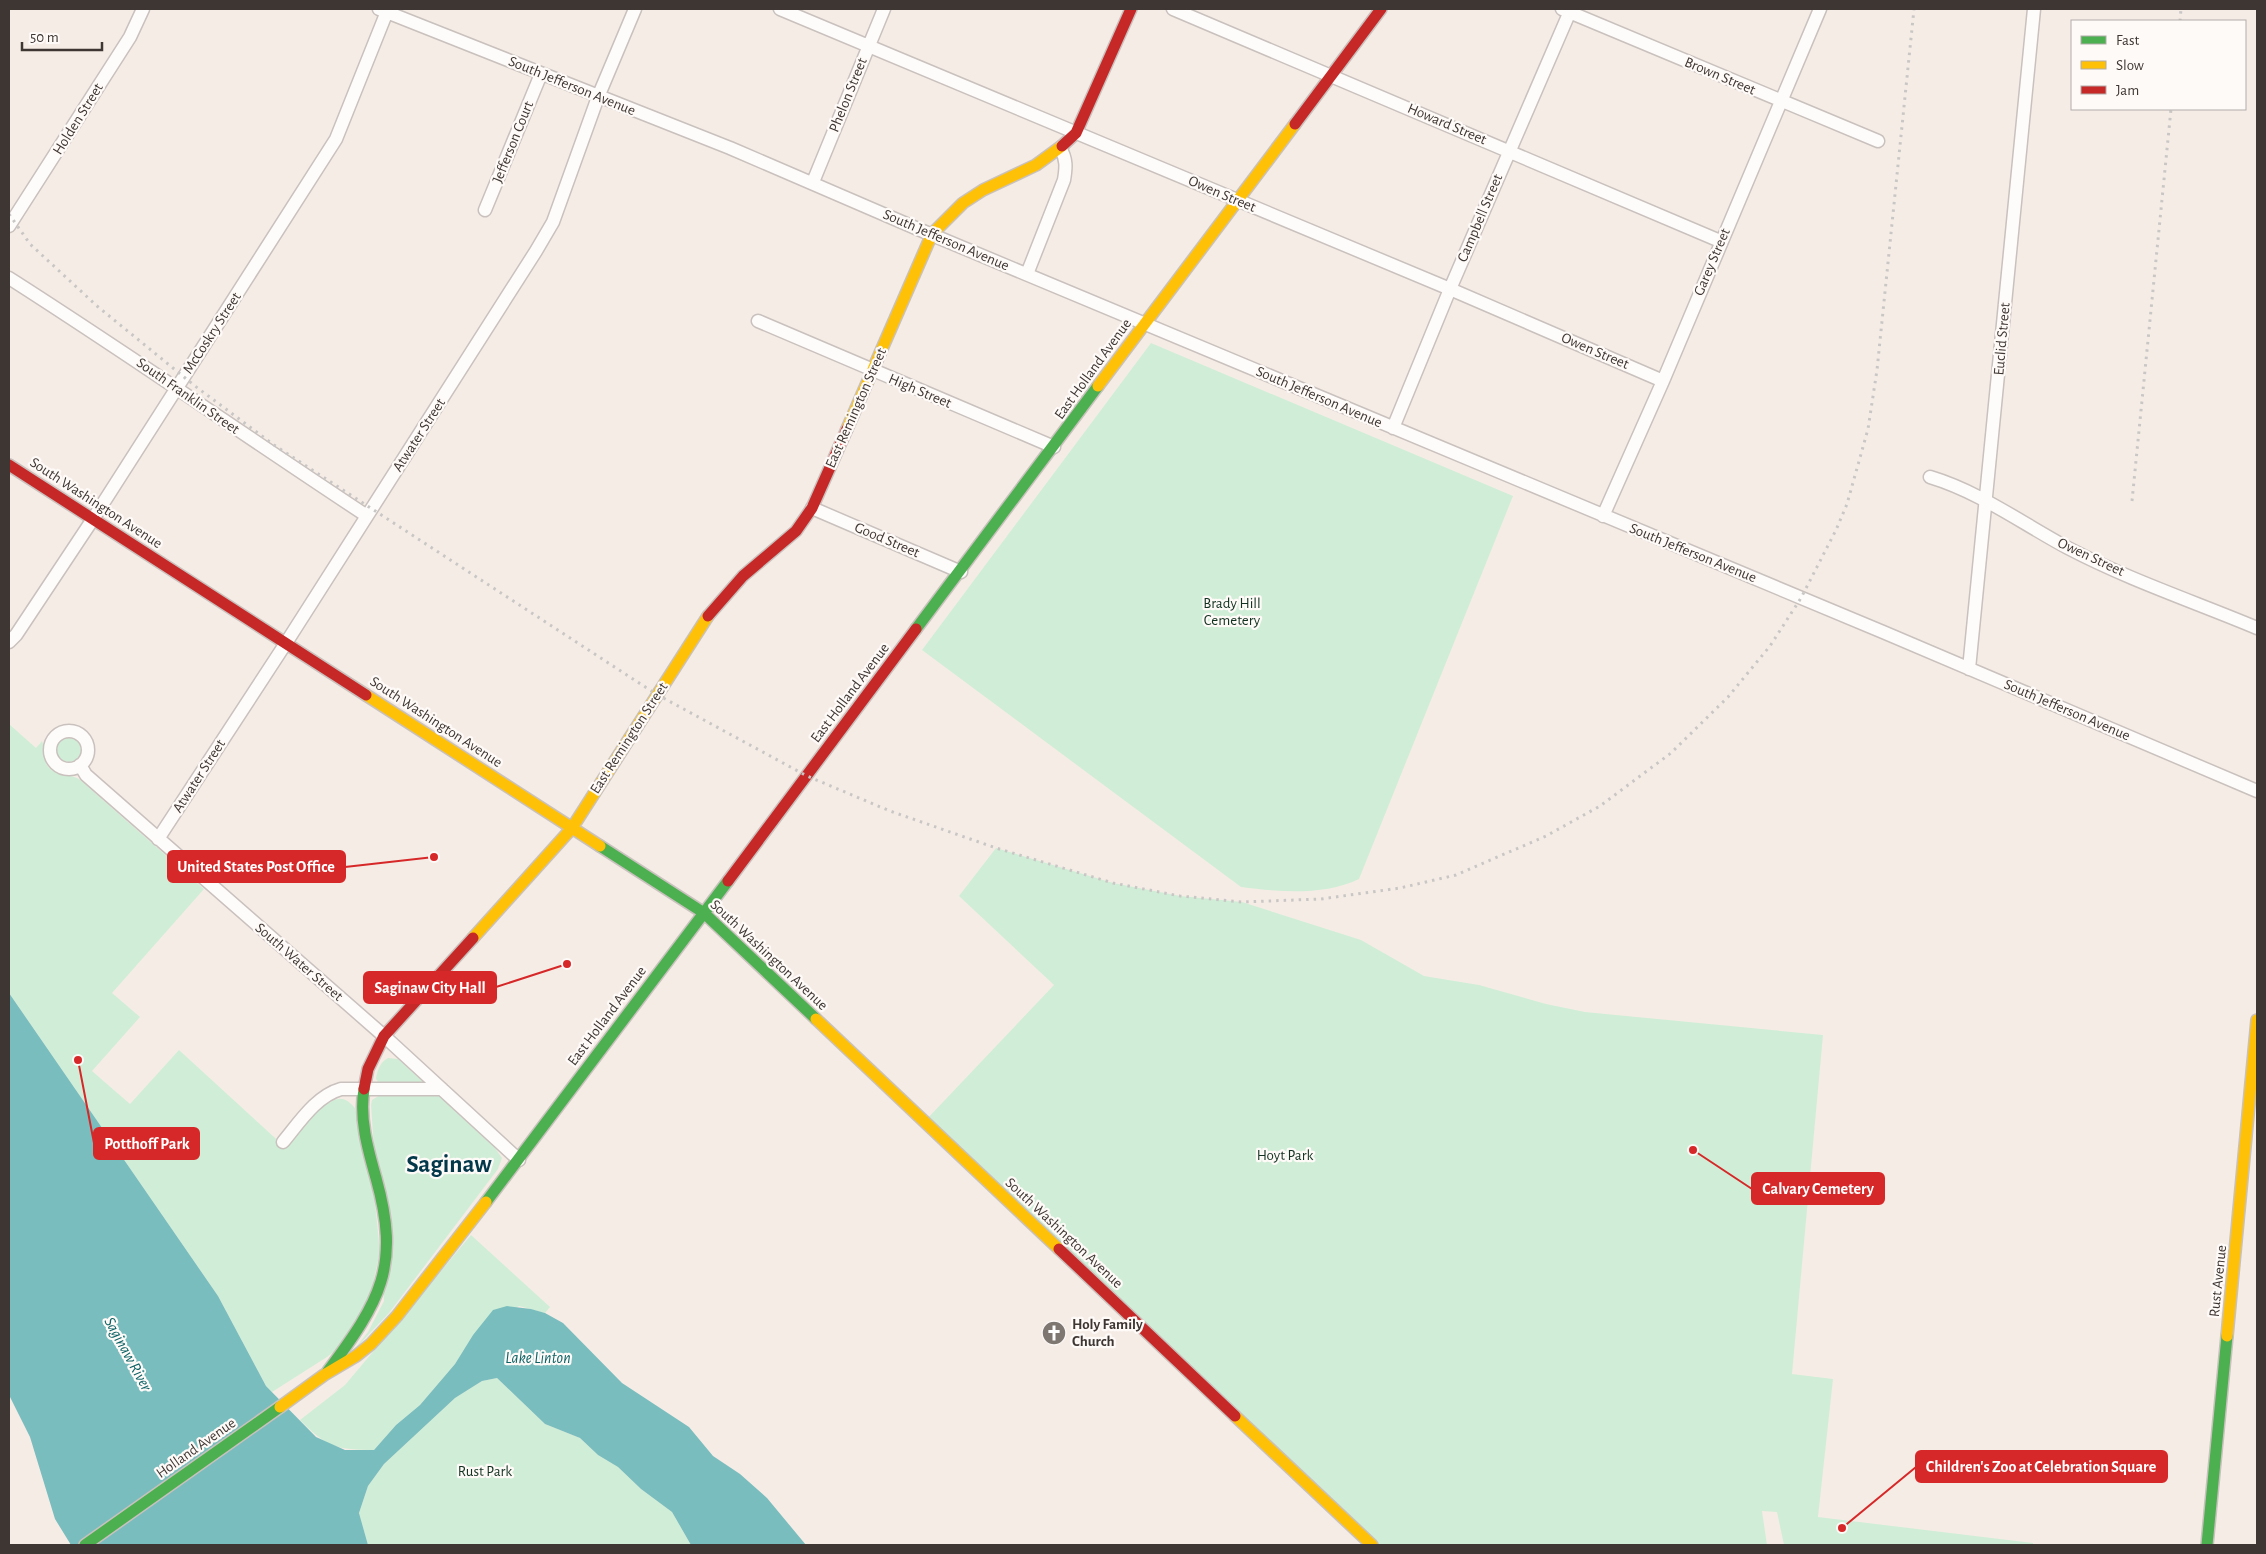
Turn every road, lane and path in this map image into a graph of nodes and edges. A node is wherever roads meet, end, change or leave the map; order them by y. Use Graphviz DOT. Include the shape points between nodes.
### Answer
graph roads {
  1 [pos="142,9"];
  2 [pos="635,9"];
  3 [pos="780,9"];
  4 [pos="884,9"];
  5 [pos="1131,9"];
  6 [pos="1173,9"];
  7 [pos="1381,9"];
  8 [pos="1820,9"];
  9 [pos="2034,9"];
  10 [pos="385,10"];
  11 [pos="1568,10"];
  12 [pos="868,44"];
  13 [pos="541,74"];
  14 [pos="1330,75"];
  15 [pos="598,97"];
  16 [pos="1780,101"];
  17 [pos="1076,133"];
  18 [pos="1878,141"];
  19 [pos="1060,148"];
  20 [pos="1509,150"];
  21 [pos="812,182"];
  22 [pos="1237,201"];
  23 [pos="485,210"];
  24 [pos="9,226"];
  25 [pos="932,234"];
  26 [pos="1720,241"];
  27 [pos="1026,274"];
  28 [pos="9,278"];
  29 [pos="1450,289"];
  30 [pos="758,321"];
  31 [pos="1145,324"];
  32 [pos="872,371"];
  33 [pos="1663,381"];
  34 [pos="175,389"];
  35 [pos="1393,428"];
  36 [pos="1054,447"];
  37 [pos="9,465"];
  38 [pos="1930,477"];
  39 [pos="1987,501"];
  40 [pos="812,508"];
  41 [pos="367,516"];
  42 [pos="1603,516"];
  43 [pos="93,519"];
  44 [pos="961,572"];
  45 [pos="2257,628"];
  46 [pos="9,642"];
  47 [pos="286,643"];
  48 [pos="1969,668"];
  49 [pos="80,766"];
  50 [pos="2257,791"];
  51 [pos="572,828"];
  52 [pos="158,839"];
  53 [pos="704,913"];
  54 [pos="2257,1020"];
  55 [pos="384,1036"];
  56 [pos="363,1089"];
  57 [pos="442,1089"];
  58 [pos="282,1142"];
  59 [pos="519,1160"];
  60 [pos="324,1375"];
  61 [pos="85,1545"];
  62 [pos="1372,1545"];
  63 [pos="2207,1545"];
  1 -- 24 [label="street, Holden Street" via="130,37"];
  2 -- 15 [label="street, Atwater Street"];
  3 -- 12 [label="street, Owen Street"];
  4 -- 12 [label="street, Phelon Street"];
  5 -- 17 [label="main road, East Remington Street"];
  6 -- 14 [label="street, Howard Street"];
  7 -- 14 [label="main road, East Holland Avenue"];
  8 -- 16 [label="street, Garey Street"];
  9 -- 39 [label="street, Euclid Street"];
  10 -- 13 [label="street, South Jefferson Avenue"];
  10 -- 34 [label="street, McCoskry Street" via="336,139"];
  11 -- 16 [label="street, Brown Street"];
  11 -- 20 [label="street, Campbell Street"];
  12 -- 17 [label="street, Owen Street"];
  12 -- 21 [label="street, Phelon Street"];
  13 -- 15 [label="street, South Jefferson Avenue"];
  13 -- 23 [label="street, Jefferson Court"];
  14 -- 20 [label="street, Howard Street"];
  14 -- 22 [label="main road, East Holland Avenue"];
  15 -- 21 [label="street, South Jefferson Avenue"];
  15 -- 41 [label="street, Atwater Street" via="553,222"];
  16 -- 18 [label="street, Brown Street"];
  16 -- 26 [label="street, Garey Street"];
  17 -- 19 [label="main road, East Remington Street"];
  17 -- 22 [label="street, Owen Street"];
  19 -- 25 [label="main road, East Remington Street" via="1036,165 963,203"];
  19 -- 27 [label="street" via="1065,156 1064,180"];
  20 -- 26 [label="street, Howard Street"];
  20 -- 29 [label="street, Campbell Street"];
  21 -- 25 [label="street, South Jefferson Avenue"];
  22 -- 29 [label="street, Owen Street"];
  22 -- 31 [label="main road, East Holland Avenue"];
  25 -- 27 [label="street, South Jefferson Avenue"];
  25 -- 32 [label="main road, East Remington Street"];
  26 -- 33 [label="street, Garey Street"];
  27 -- 31 [label="street, South Jefferson Avenue"];
  28 -- 34 [label="street, South Franklin Street" via="120,349"];
  29 -- 33 [label="street, Owen Street"];
  29 -- 35 [label="street, Campbell Street"];
  30 -- 32 [label="street, High Street"];
  31 -- 35 [label="street, South Jefferson Avenue"];
  31 -- 36 [label="main road, East Holland Avenue"];
  32 -- 36 [label="street, High Street"];
  32 -- 40 [label="main road, East Remington Street"];
  33 -- 42 [label="street, Garey Street"];
  34 -- 41 [label="street, South Franklin Street"];
  34 -- 43 [label="street, McCoskry Street"];
  35 -- 42 [label="street, South Jefferson Avenue"];
  36 -- 44 [label="main road, East Holland Avenue"];
  37 -- 43 [label="main road, South Washington Avenue"];
  38 -- 39 [label="street, Owen Street"];
  39 -- 45 [label="street, Owen Street" via="2069,548"];
  39 -- 48 [label="street, Euclid Street"];
  40 -- 44 [label="street, Good Street"];
  40 -- 51 [label="main road, East Remington Street" via="796,531 742,576 707,617"];
  41 -- 47 [label="street, Atwater Street"];
  42 -- 48 [label="street, South Jefferson Avenue"];
  43 -- 46 [label="street, McCoskry Street"];
  43 -- 47 [label="main road, South Washington Avenue"];
  44 -- 53 [label="main road, East Holland Avenue"];
  47 -- 51 [label="main road, South Washington Avenue"];
  47 -- 52 [label="street, Atwater Street"];
  48 -- 50 [label="street, South Jefferson Avenue"];
  49 -- 52 [label="street, South Water Street" via="86,776"];
  51 -- 53 [label="main road, South Washington Avenue"];
  51 -- 55 [label="main road, East Remington Street"];
  52 -- 55 [label="street, South Water Street"];
  53 -- 59 [label="main road, East Holland Avenue"];
  53 -- 62 [label="main road, South Washington Avenue"];
  54 -- 63 [label="main road, Rust Avenue"];
  55 -- 56 [label="main road, East Remington Street" via="374,1053"];
  55 -- 57 [label="street, South Water Street"];
  56 -- 57 [label="street"];
  56 -- 58 [label="street" via="341,1089 329,1093"];
  56 -- 60 [label="main road, East Remington Street" via="363,1125 384,1211 387,1243 384,1271 376,1300 355,1335"];
  57 -- 59 [label="street, South Water Street"];
  59 -- 60 [label="main road, East Holland Avenue" via="391,1322 358,1356 341,1369"];
  60 -- 61 [label="main road, Holland Avenue"];
}
